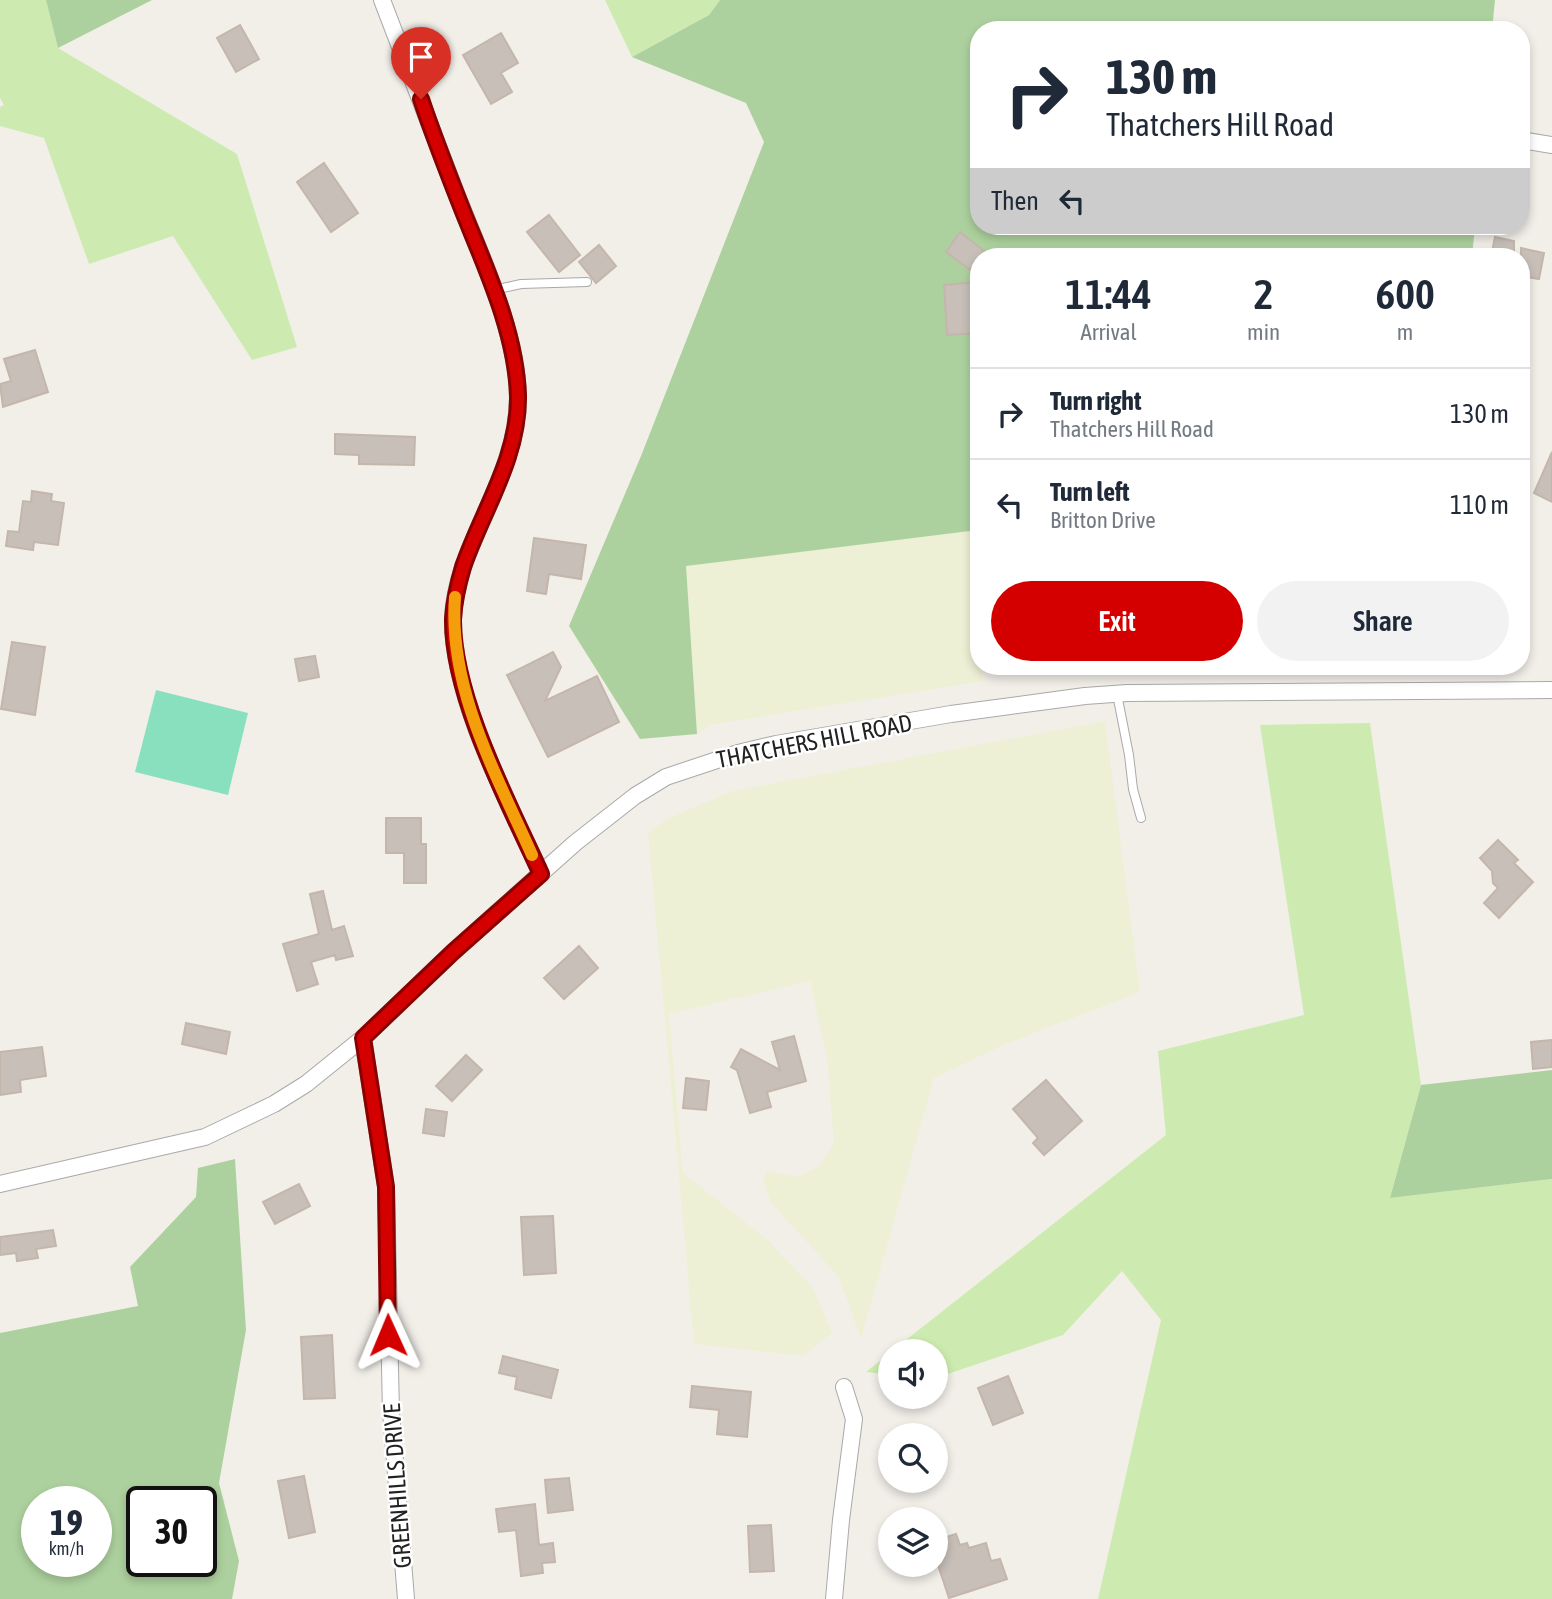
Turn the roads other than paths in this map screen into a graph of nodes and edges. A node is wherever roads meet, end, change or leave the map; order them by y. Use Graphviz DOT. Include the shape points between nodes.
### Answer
graph roads {
  1 [pos="382,0"];
  2 [pos="1530,141"];
  3 [pos="1552,145"];
  4 [pos="587,282"];
  5 [pos="493,289"];
  6 [pos="1552,690"];
  7 [pos="1117,694"];
  8 [pos="1141,818"];
  9 [pos="541,874"];
  10 [pos="363,1038"];
  11 [pos="0,1184"];
  12 [pos="844,1387"];
  13 [pos="406,1599"];
  14 [pos="834,1599"];
  1 -- 5 [label="street"];
  2 -- 3 [label="street"];
  4 -- 5 [label="lane"];
  5 -- 9 [label="street" via="516,370 515,428 464,565 453,620 470,708"];
  6 -- 7 [label="street, THATCHERS HILL ROAD"];
  7 -- 8 [label="lane"];
  7 -- 9 [label="street, THATCHERS HILL ROAD" via="951,714 738,752 666,777 625,804"];
  9 -- 10 [label="street, THATCHERS HILL ROAD"];
  10 -- 11 [label="street, THATCHERS HILL ROAD" via="306,1084 205,1138"];
  10 -- 13 [label="street, GREENHILLS DRIVE" via="386,1187 391,1412"];
  12 -- 14 [label="street" via="854,1419"];
}
